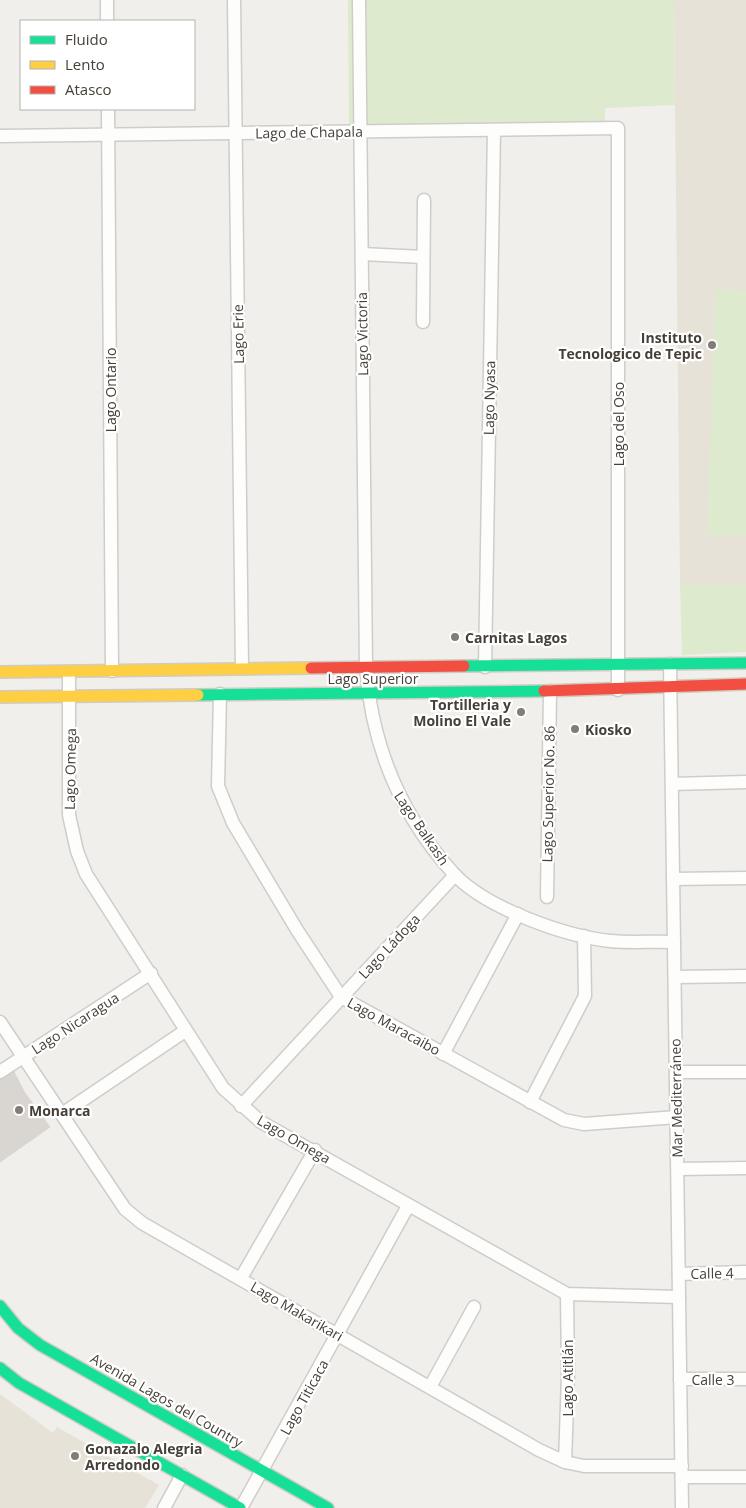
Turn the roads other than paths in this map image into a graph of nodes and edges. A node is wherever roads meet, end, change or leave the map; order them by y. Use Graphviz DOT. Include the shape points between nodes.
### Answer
graph roads {
  1 [pos="107,0"];
  2 [pos="234,0"];
  3 [pos="359,0"];
  4 [pos="107,20"];
  5 [pos="108,110"];
  6 [pos="618,128"];
  7 [pos="494,130"];
  8 [pos="360,131"];
  9 [pos="236,133"];
  10 [pos="108,134"];
  11 [pos="0,136"];
  12 [pos="424,200"];
  13 [pos="362,254"];
  14 [pos="423,257"];
  15 [pos="423,322"];
  16 [pos="746,663"];
  17 [pos="670,664"];
  18 [pos="618,665"];
  19 [pos="485,667"];
  20 [pos="242,668"];
  21 [pos="366,668"];
  22 [pos="112,671"];
  23 [pos="0,672"];
  24 [pos="70,672"];
  25 [pos="746,684"];
  26 [pos="671,689"];
  27 [pos="618,690"];
  28 [pos="550,691"];
  29 [pos="368,693"];
  30 [pos="220,694"];
  31 [pos="70,696"];
  32 [pos="0,697"];
  33 [pos="746,782"];
  34 [pos="672,784"];
  35 [pos="455,875"];
  36 [pos="746,878"];
  37 [pos="673,879"];
  38 [pos="547,897"];
  39 [pos="518,914"];
  40 [pos="584,936"];
  41 [pos="674,942"];
  42 [pos="151,973"];
  43 [pos="746,976"];
  44 [pos="675,977"];
  45 [pos="342,997"];
  46 [pos="0,1022"];
  47 [pos="184,1031"];
  48 [pos="442,1054"];
  49 [pos="24,1057"];
  50 [pos="0,1072"];
  51 [pos="676,1072"];
  52 [pos="746,1072"];
  53 [pos="530,1102"];
  54 [pos="241,1106"];
  55 [pos="62,1114"];
  56 [pos="677,1117"];
  57 [pos="315,1150"];
  58 [pos="746,1168"];
  59 [pos="678,1169"];
  60 [pos="408,1206"];
  61 [pos="746,1272"];
  62 [pos="679,1274"];
  63 [pos="241,1278"];
  64 [pos="567,1294"];
  65 [pos="679,1297"];
  66 [pos="0,1306"];
  67 [pos="474,1307"];
  68 [pos="339,1335"];
  69 [pos="0,1368"];
  70 [pos="680,1379"];
  71 [pos="746,1379"];
  72 [pos="430,1387"];
  73 [pos="565,1462"];
  74 [pos="262,1471"];
  75 [pos="682,1471"];
  76 [pos="182,1475"];
  77 [pos="746,1477"];
  78 [pos="164,1508"];
  79 [pos="241,1508"];
  80 [pos="328,1508"];
  81 [pos="682,1508"];
  1 -- 4 [label="street"];
  2 -- 9 [label="street, Lago Erie"];
  3 -- 8 [label="street, Lago Victoria"];
  5 -- 10 [label="street, Lago Ontario"];
  6 -- 7 [label="street, Lago de Chapala"];
  6 -- 18 [label="street, Lago del Oso"];
  7 -- 8 [label="street, Lago de Chapala"];
  7 -- 19 [label="street, Lago Nyasa"];
  8 -- 9 [label="street, Lago de Chapala"];
  8 -- 13 [label="street, Lago Victoria"];
  9 -- 10 [label="street, Lago de Chapala"];
  9 -- 20 [label="street, Lago Erie"];
  10 -- 11 [label="street, Lago de Chapala"];
  10 -- 22 [label="street, Lago Ontario"];
  12 -- 14 [label="street"];
  13 -- 14 [label="street"];
  13 -- 21 [label="street, Lago Victoria"];
  14 -- 15 [label="street"];
  16 -- 17 [label="street, Lago Superior"];
  17 -- 18 [label="street, Lago Superior"];
  17 -- 26 [label="street, Mar Mediterráneo"];
  18 -- 19 [label="street, Lago Superior"];
  18 -- 27 [label="street, Lago del Oso"];
  19 -- 21 [label="street, Lago Superior"];
  20 -- 21 [label="street, Lago Superior"];
  20 -- 22 [label="street, Lago Superior"];
  21 -- 29 [label="street, Lago Balkash"];
  22 -- 24 [label="street, Lago Superior"];
  23 -- 24 [label="street, Lago Superior"];
  24 -- 31 [label="street, Lago Omega"];
  25 -- 26 [label="street, Lago Superior"];
  26 -- 27 [label="street, Lago Superior"];
  26 -- 34 [label="street, Mar Mediterráneo"];
  27 -- 28 [label="street, Lago Superior"];
  28 -- 29 [label="street, Lago Superior"];
  28 -- 38 [label="street, Lago Superior No. 86"];
  29 -- 30 [label="street, Lago Superior"];
  29 -- 35 [label="street, Lago Balkash" via="382,755 395,788 427,839"];
  30 -- 31 [label="street, Lago Superior"];
  30 -- 45 [label="street, Lago Maracaibo" via="218,786 233,823 297,930"];
  31 -- 32 [label="street, Lago Superior"];
  31 -- 42 [label="street, Lago Omega" via="69,815 78,851 86,874"];
  33 -- 34 [label="street"];
  34 -- 37 [label="street, Mar Mediterráneo"];
  35 -- 39 [label="street, Lago Balkash"];
  35 -- 45 [label="street, Lago Ládoga"];
  36 -- 37 [label="street"];
  37 -- 41 [label="street, Mar Mediterráneo"];
  39 -- 40 [label="street, Lago Balkash"];
  39 -- 48 [label="street"];
  40 -- 41 [label="street, Lago Balkash" via="610,941"];
  40 -- 53 [label="street" via="585,996"];
  41 -- 44 [label="street, Mar Mediterráneo"];
  42 -- 47 [label="street, Lago Omega"];
  42 -- 49 [label="street, Lago Nicaragua"];
  43 -- 44 [label="street"];
  44 -- 51 [label="street, Mar Mediterráneo"];
  45 -- 48 [label="street, Lago Maracaibo"];
  45 -- 54 [label="street, Lago Ládoga"];
  46 -- 49 [label="street, Lago Makarikari"];
  47 -- 54 [label="street, Lago Omega" via="223,1088"];
  47 -- 55 [label="street"];
  48 -- 53 [label="street, Lago Maracaibo"];
  49 -- 50 [label="street, Lago Nicaragua"];
  49 -- 55 [label="street, Lago Makarikari"];
  51 -- 52 [label="street"];
  51 -- 56 [label="street, Mar Mediterráneo"];
  53 -- 56 [label="street, Lago Maracaibo" via="564,1120 584,1124"];
  54 -- 57 [label="street, Lago Omega" via="261,1122"];
  55 -- 63 [label="street, Lago Makarikari" via="126,1209 166,1238"];
  56 -- 59 [label="street, Mar Mediterráneo"];
  57 -- 60 [label="street, Lago Omega"];
  57 -- 63 [label="street"];
  58 -- 59 [label="street"];
  59 -- 62 [label="street, Mar Mediterráneo"];
  60 -- 64 [label="street, Lago Omega"];
  60 -- 68 [label="street, Lago Titicaca"];
  61 -- 62 [label="street, Calle 4"];
  62 -- 65 [label="street, Mar Mediterráneo"];
  63 -- 68 [label="street, Lago Makarikari"];
  64 -- 65 [label="street, Lago Omega"];
  64 -- 73 [label="street, Lago Atitlán"];
  65 -- 70 [label="street, Mar Mediterráneo"];
  66 -- 74 [label="street, Avenida Lagos del Country" via="18,1328 40,1345"];
  67 -- 72 [label="street"];
  68 -- 72 [label="street, Lago Makarikari"];
  68 -- 74 [label="street, Lago Titicaca"];
  69 -- 76 [label="street" via="19,1383"];
  70 -- 71 [label="street, Calle 3"];
  70 -- 75 [label="street, Mar Mediterráneo"];
  72 -- 73 [label="street, Lago Makarikari"];
  73 -- 75 [label="street, Lago Makarikari" via="584,1466"];
  74 -- 79 [label="street, Lago Titicaca"];
  74 -- 80 [label="street, Avenida Lagos del Country"];
  75 -- 77 [label="street, Lago Makarikari"];
  75 -- 81 [label="street, Mar Mediterráneo"];
  76 -- 78 [label="street"];
  76 -- 79 [label="street"];
}
